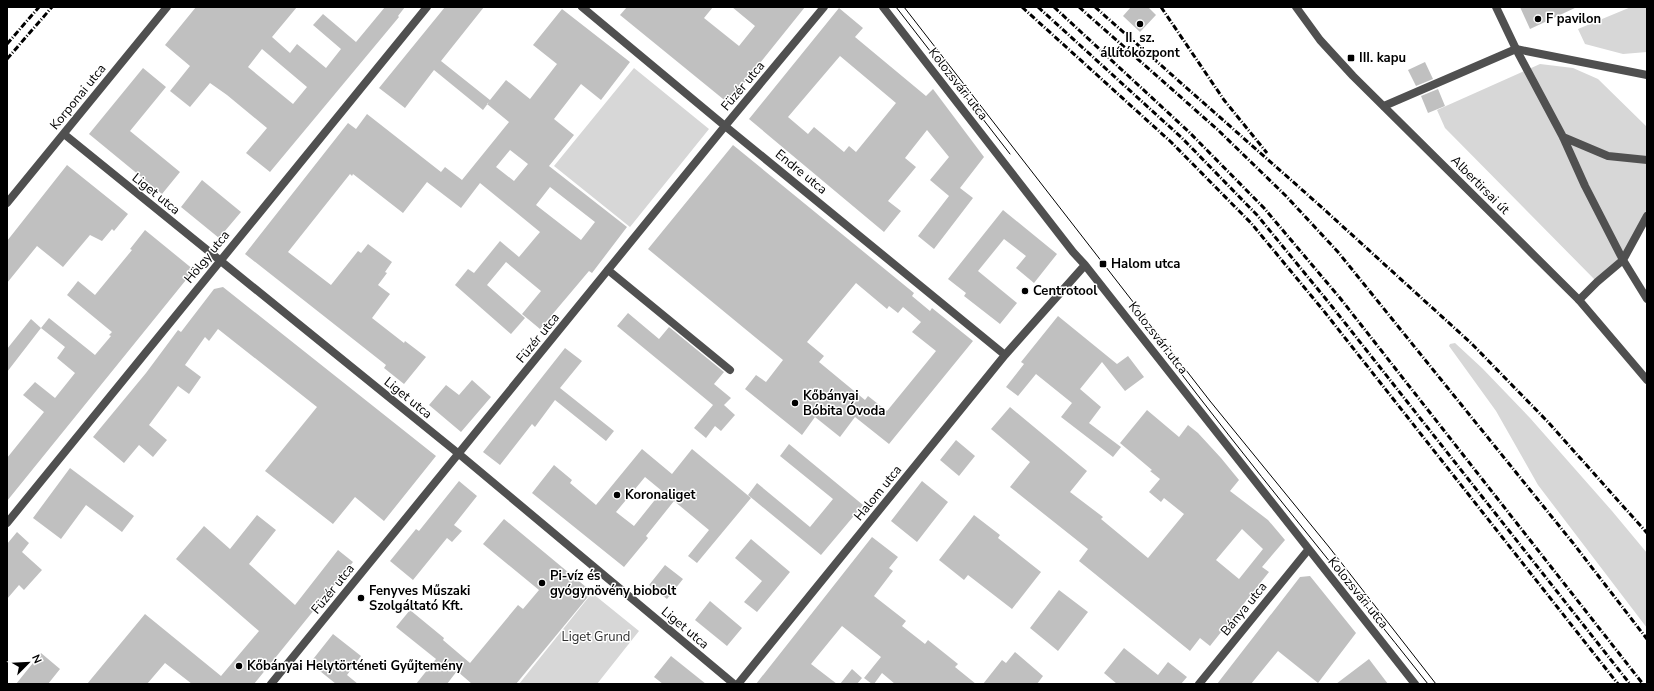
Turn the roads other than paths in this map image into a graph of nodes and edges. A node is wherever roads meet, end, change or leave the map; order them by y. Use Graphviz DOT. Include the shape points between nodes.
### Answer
graph roads {
  1 [pos="167,7"];
  2 [pos="427,7"];
  3 [pos="582,7"];
  4 [pos="824,7"];
  5 [pos="883,7"];
  6 [pos="1296,7"];
  7 [pos="1496,7"];
  8 [pos="1516,49"];
  9 [pos="1647,75"];
  10 [pos="1384,106"];
  11 [pos="725,126"];
  12 [pos="64,134"];
  13 [pos="1563,137"];
  14 [pos="1647,160"];
  15 [pos="7,203"];
  16 [pos="1647,216"];
  17 [pos="1644,231"];
  18 [pos="1623,260"];
  19 [pos="219,261"];
  20 [pos="1085,264"];
  21 [pos="608,270"];
  22 [pos="1647,299"];
  23 [pos="1579,300"];
  24 [pos="1005,355"];
  25 [pos="730,370"];
  26 [pos="1647,380"];
  27 [pos="459,454"];
  28 [pos="7,523"];
  29 [pos="1308,550"];
  30 [pos="272,684"];
  31 [pos="734,684"];
  32 [pos="738,684"];
  33 [pos="1200,684"];
  34 [pos="1415,684"];
  1 -- 12 [label="street, Korponai utca"];
  2 -- 19 [label="street, Hölgy utca"];
  3 -- 11 [label="street, Endre utca"];
  4 -- 11 [label="street, Füzér utca"];
  5 -- 20 [label="street, Kolozsvári utca" via="1073,252"];
  6 -- 10 [label="street, Albertirsai út" via="1325,45"];
  7 -- 8 [label="street"];
  8 -- 9 [label="street"];
  8 -- 10 [label="street"];
  8 -- 13 [label="street"];
  10 -- 23 [label="street, Albertirsai út"];
  11 -- 21 [label="street, Füzér utca"];
  11 -- 24 [label="street, Endre utca"];
  12 -- 15 [label="street, Korponai utca"];
  12 -- 19 [label="street, Liget utca"];
  13 -- 14 [label="street" via="1608,156"];
  13 -- 18 [label="street"];
  16 -- 17 [label="street"];
  17 -- 18 [label="street"];
  18 -- 22 [label="street"];
  18 -- 23 [label="street"];
  19 -- 27 [label="street, Liget utca"];
  19 -- 28 [label="street, Hölgy utca"];
  20 -- 24 [label="street, Halom utca"];
  20 -- 29 [label="street, Kolozsvári utca"];
  21 -- 25 [label="street"];
  21 -- 27 [label="street, Füzér utca"];
  23 -- 26 [label="street, Albertirsai út"];
  24 -- 32 [label="street, Halom utca"];
  27 -- 30 [label="street, Füzér utca"];
  27 -- 31 [label="street, Liget utca"];
  29 -- 33 [label="street, Bánya utca"];
  29 -- 34 [label="street, Kolozsvári utca"];
}
